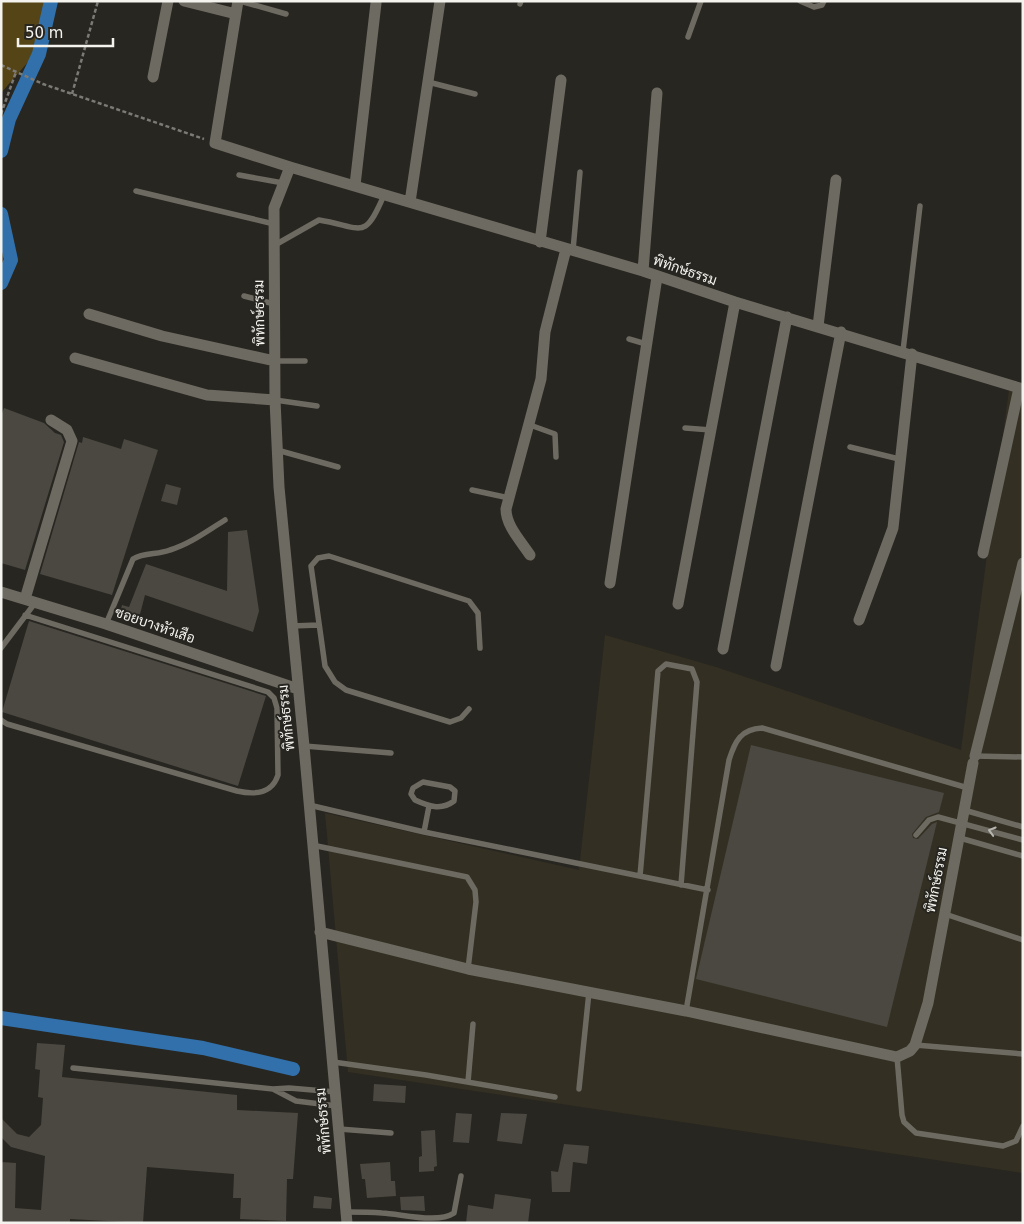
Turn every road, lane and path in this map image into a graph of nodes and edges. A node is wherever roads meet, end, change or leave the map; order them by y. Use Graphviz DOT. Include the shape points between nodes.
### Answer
graph roads {
  1 [pos="98,1"];
  2 [pos="168,1"];
  3 [pos="184,1"];
  4 [pos="239,1"];
  5 [pos="440,1"];
  6 [pos="701,1"];
  7 [pos="800,1"];
  8 [pos="824,1"];
  9 [pos="376,3"];
  10 [pos="236,14"];
  11 [pos="286,14"];
  12 [pos="688,37"];
  13 [pos="1,65"];
  14 [pos="16,72"];
  15 [pos="153,77"];
  16 [pos="560,80"];
  17 [pos="428,82"];
  18 [pos="72,94"];
  19 [pos="475,94"];
  20 [pos="657,94"];
  21 [pos="1,114"];
  22 [pos="215,143"];
  23 [pos="290,167"];
  24 [pos="580,172"];
  25 [pos="239,175"];
  26 [pos="836,180"];
  27 [pos="283,183"];
  28 [pos="354,185"];
  29 [pos="136,191"];
  30 [pos="385,194"];
  31 [pos="410,202"];
  32 [pos="920,206"];
  33 [pos="274,224"];
  34 [pos="540,242"];
  35 [pos="273,246"];
  36 [pos="569,251"];
  37 [pos="642,271"];
  38 [pos="657,277"];
  39 [pos="244,296"];
  40 [pos="735,302"];
  41 [pos="274,304"];
  42 [pos="89,314"];
  43 [pos="787,317"];
  44 [pos="818,326"];
  45 [pos="841,332"];
  46 [pos="629,339"];
  47 [pos="646,344"];
  48 [pos="907,353"];
  49 [pos="74,358"];
  50 [pos="275,361"];
  51 [pos="305,361"];
  52 [pos="1021,388"];
  53 [pos="275,400"];
  54 [pos="317,406"];
  55 [pos="50,420"];
  56 [pos="530,425"];
  57 [pos="685,428"];
  58 [pos="711,430"];
  59 [pos="850,447"];
  60 [pos="277,450"];
  61 [pos="556,457"];
  62 [pos="899,459"];
  63 [pos="338,467"];
  64 [pos="472,490"];
  65 [pos="509,498"];
  66 [pos="225,520"];
  67 [pos="983,553"];
  68 [pos="530,555"];
  69 [pos="1023,564"];
  70 [pos="610,583"];
  71 [pos="1,592"];
  72 [pos="30,601"];
  73 [pos="678,604"];
  74 [pos="26,615"];
  75 [pos="859,620"];
  76 [pos="106,624"];
  77 [pos="318,625"];
  78 [pos="292,626"];
  79 [pos="1,648"];
  80 [pos="480,648"];
  81 [pos="723,649"];
  82 [pos="776,666"];
  83 [pos="298,689"];
  84 [pos="469,709"];
  85 [pos="1,720"];
  86 [pos="304,746"];
  87 [pos="391,753"];
  88 [pos="1023,757"];
  89 [pos="974,759"];
  90 [pos="968,788"];
  91 [pos="309,805"];
  92 [pos="429,806"];
  93 [pos="964,810"];
  94 [pos="962,822"];
  95 [pos="1023,826"];
  96 [pos="424,832"];
  97 [pos="916,835"];
  98 [pos="960,838"];
  99 [pos="1023,840"];
  100 [pos="312,845"];
  101 [pos="1023,856"];
  102 [pos="640,876"];
  103 [pos="681,885"];
  104 [pos="708,890"];
  105 [pos="945,914"];
  106 [pos="320,932"];
  107 [pos="1023,940"];
  108 [pos="468,969"];
  109 [pos="589,992"];
  110 [pos="686,1011"];
  111 [pos="473,1024"];
  112 [pos="915,1046"];
  113 [pos="1023,1054"];
  114 [pos="897,1056"];
  115 [pos="334,1062"];
  116 [pos="73,1068"];
  117 [pos="468,1082"];
  118 [pos="273,1089"];
  119 [pos="579,1089"];
  120 [pos="336,1092"];
  121 [pos="554,1097"];
  122 [pos="337,1106"];
  123 [pos="1023,1126"];
  124 [pos="339,1129"];
  125 [pos="391,1133"];
  126 [pos="460,1176"];
  127 [pos="346,1217"];
  1 -- 18 [label="path"];
  2 -- 15 [label="street"];
  3 -- 10 [label="street"];
  4 -- 10 [label="street"];
  4 -- 11 [label="lane"];
  5 -- 17 [label="street"];
  6 -- 12 [label="lane"];
  7 -- 8 [label="lane" via="814,7"];
  9 -- 28 [label="street"];
  10 -- 22 [label="street"];
  13 -- 14 [label="path"];
  14 -- 18 [label="path"];
  14 -- 21 [label="path"];
  16 -- 34 [label="street"];
  17 -- 19 [label="lane"];
  17 -- 31 [label="street"];
  18 -- 22 [label="path"];
  20 -- 37 [label="street"];
  22 -- 23 [label="street"];
  23 -- 27 [label="street, พิทักษ์ธรรม"];
  23 -- 28 [label="street, พิทักษ์ธรรม"];
  24 -- 36 [label="lane"];
  25 -- 27 [label="lane"];
  26 -- 44 [label="street"];
  27 -- 33 [label="street, พิทักษ์ธรรม" via="274,208"];
  28 -- 30 [label="street, พิทักษ์ธรรม"];
  29 -- 33 [label="lane"];
  30 -- 31 [label="street, พิทักษ์ธรรม"];
  30 -- 35 [label="lane" via="368,226 354,228 319,220"];
  31 -- 34 [label="street, พิทักษ์ธรรม"];
  32 -- 48 [label="lane"];
  33 -- 35 [label="street, พิทักษ์ธรรม"];
  34 -- 36 [label="street, พิทักษ์ธรรม"];
  35 -- 41 [label="street, พิทักษ์ธรรม"];
  36 -- 37 [label="street, พิทักษ์ธรรม"];
  36 -- 56 [label="street" via="545,332 542,379"];
  37 -- 38 [label="street, พิทักษ์ธรรม"];
  38 -- 40 [label="street, พิทักษ์ธรรม"];
  38 -- 47 [label="street"];
  39 -- 41 [label="lane"];
  40 -- 43 [label="street, พิทักษ์ธรรม"];
  40 -- 58 [label="street"];
  41 -- 50 [label="street, พิทักษ์ธรรม"];
  42 -- 50 [label="street" via="162,336"];
  43 -- 44 [label="street, พิทักษ์ธรรม"];
  43 -- 81 [label="street"];
  44 -- 45 [label="street, พิทักษ์ธรรม"];
  45 -- 48 [label="street, พิทักษ์ธรรม"];
  45 -- 82 [label="street"];
  46 -- 47 [label="lane"];
  47 -- 70 [label="street"];
  48 -- 52 [label="street, พิทักษ์ธรรม"];
  48 -- 62 [label="street"];
  49 -- 53 [label="street" via="207,395"];
  50 -- 51 [label="lane"];
  50 -- 53 [label="street, พิทักษ์ธรรม"];
  52 -- 67 [label="street"];
  53 -- 54 [label="lane"];
  53 -- 60 [label="street, พิทักษ์ธรรม"];
  55 -- 72 [label="street" via="67,430 72,441"];
  56 -- 61 [label="lane" via="555,434"];
  56 -- 65 [label="street"];
  57 -- 58 [label="lane"];
  58 -- 73 [label="street"];
  59 -- 62 [label="lane"];
  60 -- 63 [label="lane"];
  60 -- 78 [label="street, พิทักษ์ธรรม"];
  62 -- 75 [label="street" via="893,528"];
  64 -- 65 [label="lane"];
  65 -- 68 [label="street" via="506,517"];
  66 -- 76 [label="lane" via="168,552 132,559"];
  69 -- 89 [label="street, พิทักษ์ธรรม"];
  71 -- 72 [label="street, ซอยบางหัวเสือ"];
  72 -- 74 [label="lane"];
  72 -- 76 [label="street, ซอยบางหัวเสือ"];
  74 -- 79 [label="lane"];
  74 -- 85 [label="lane" via="268,692 277,708 278,775 276,783 260,794 238,792"];
  76 -- 83 [label="street, ซอยบางหัวเสือ"];
  77 -- 78 [label="lane"];
  77 -- 80 [label="lane" via="310,566 318,558 329,556 469,601 478,613"];
  77 -- 84 [label="lane" via="325,666 335,682 346,690 450,722 461,718"];
  78 -- 83 [label="street, พิทักษ์ธรรม"];
  83 -- 86 [label="street, พิทักษ์ธรรม"];
  86 -- 87 [label="lane"];
  86 -- 91 [label="street, พิทักษ์ธรรม"];
  88 -- 89 [label="lane"];
  89 -- 90 [label="street, พิทักษ์ธรรม"];
  90 -- 93 [label="street, พิทักษ์ธรรม"];
  90 -- 104 [label="lane" via="762,728 751,729 738,737 730,760"];
  91 -- 96 [label="lane"];
  91 -- 100 [label="street, พิทักษ์ธรรม"];
  92 -- 92 [label="lane" via="415,800 412,794 417,784 423,782 450,787 456,792 454,801 448,806"];
  92 -- 96 [label="lane"];
  93 -- 94 [label="street, พิทักษ์ธรรม"];
  93 -- 95 [label="lane"];
  94 -- 97 [label="lane" via="938,817 929,820"];
  94 -- 98 [label="street, พิทักษ์ธรรม"];
  99 -- 94 [label="lane, one-way"];
  96 -- 102 [label="lane"];
  98 -- 101 [label="lane"];
  98 -- 105 [label="street, พิทักษ์ธรรม"];
  100 -- 106 [label="street, พิทักษ์ธรรม"];
  100 -- 108 [label="lane" via="467,877 475,890 476,902"];
  102 -- 103 [label="lane"];
  102 -- 103 [label="lane" via="658,671 666,664 673,664 692,669 697,682"];
  103 -- 104 [label="lane"];
  104 -- 110 [label="lane"];
  105 -- 107 [label="lane"];
  105 -- 112 [label="street, พิทักษ์ธรรม" via="928,1003"];
  106 -- 108 [label="street"];
  106 -- 115 [label="street, พิทักษ์ธรรม"];
  108 -- 109 [label="street"];
  109 -- 110 [label="street"];
  109 -- 119 [label="lane"];
  110 -- 114 [label="street"];
  111 -- 117 [label="lane"];
  112 -- 113 [label="lane"];
  112 -- 114 [label="street"];
  114 -- 123 [label="lane" via="902,1115 904,1122 916,1133 1003,1146 1016,1141"];
  115 -- 117 [label="lane"];
  115 -- 120 [label="street, พิทักษ์ธรรม"];
  116 -- 118 [label="lane"];
  117 -- 121 [label="lane"];
  118 -- 120 [label="lane"];
  118 -- 122 [label="lane" via="296,1101"];
  120 -- 122 [label="street, พิทักษ์ธรรม"];
  122 -- 124 [label="street, พิทักษ์ธรรม"];
  124 -- 125 [label="lane"];
  124 -- 127 [label="street, พิทักษ์ธรรม"];
  126 -- 127 [label="lane" via="454,1213 444,1220 424,1221 383,1213"];
}
